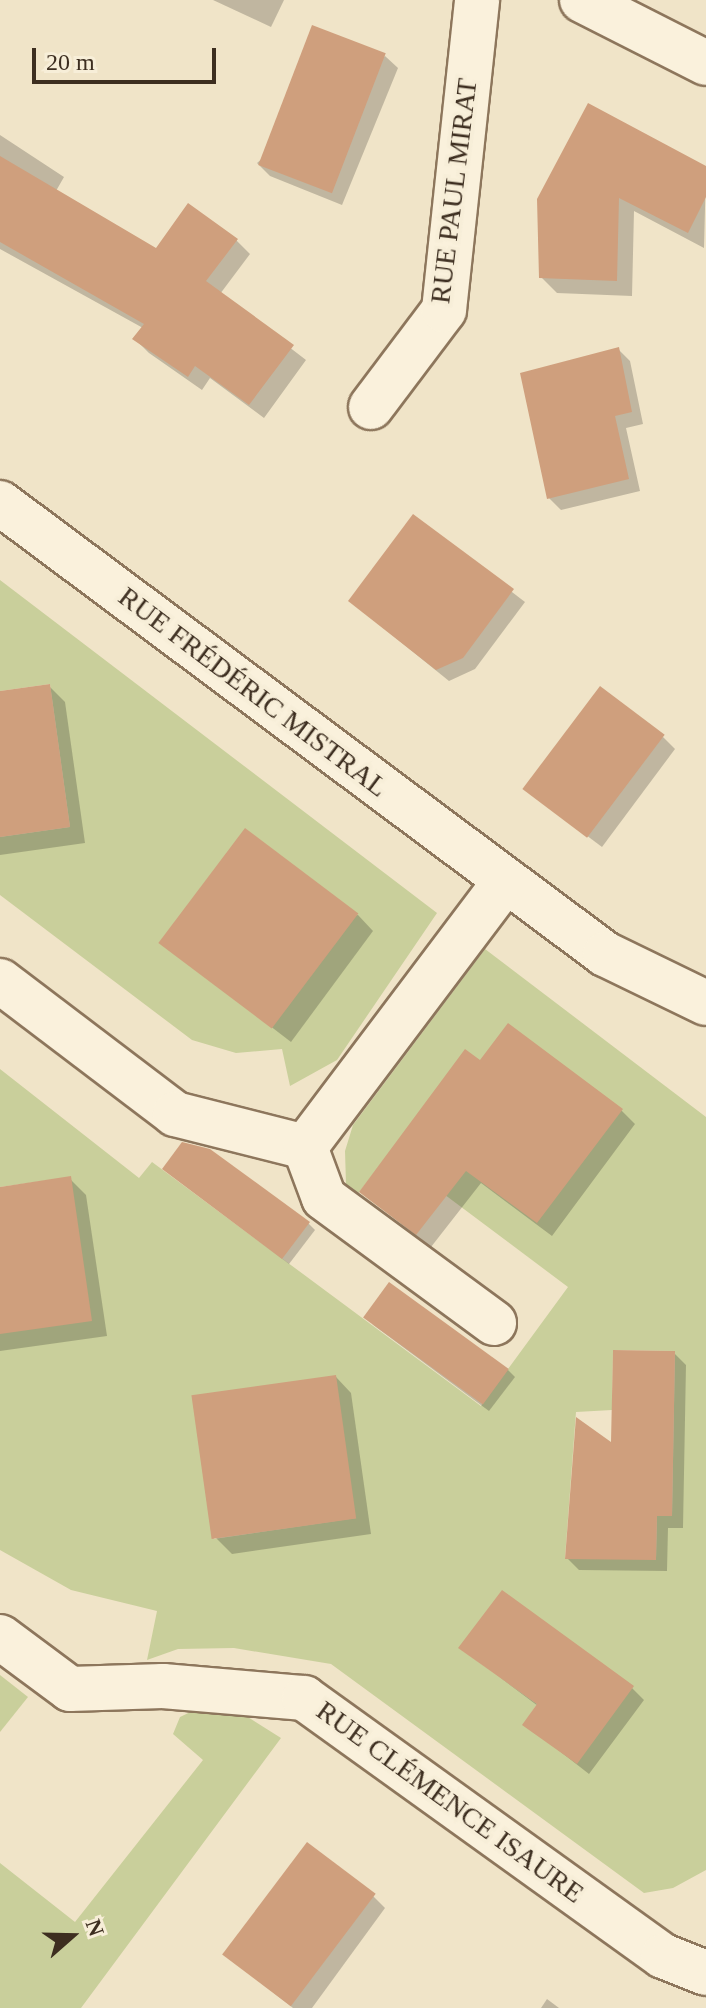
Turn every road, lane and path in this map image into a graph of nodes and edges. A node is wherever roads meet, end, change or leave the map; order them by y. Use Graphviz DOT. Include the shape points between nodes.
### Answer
graph roads {
  1 [pos="477,0"];
  2 [pos="582,0"];
  3 [pos="706,63"];
  4 [pos="371,407"];
  5 [pos="0,503"];
  6 [pos="506,880"];
  7 [pos="0,981"];
  8 [pos="706,1003"];
  9 [pos="305,1147"];
  10 [pos="494,1323"];
  11 [pos="0,1637"];
  12 [pos="706,1973"];
  1 -- 4 [label="street, RUE PAUL MIRAT" via="444,310"];
  2 -- 3 [label="street"];
  5 -- 6 [label="street, RUE FRÉDÉRIC MISTRAL"];
  6 -- 8 [label="street, RUE FRÉDÉRIC MISTRAL" via="605,954"];
  6 -- 9 [label="street"];
  7 -- 9 [label="street" via="175,1114"];
  9 -- 10 [label="street" via="324,1198"];
  11 -- 12 [label="street, RUE CLÉMENCE ISAURE" via="70,1689 163,1686 304,1698 663,1956"];
}
